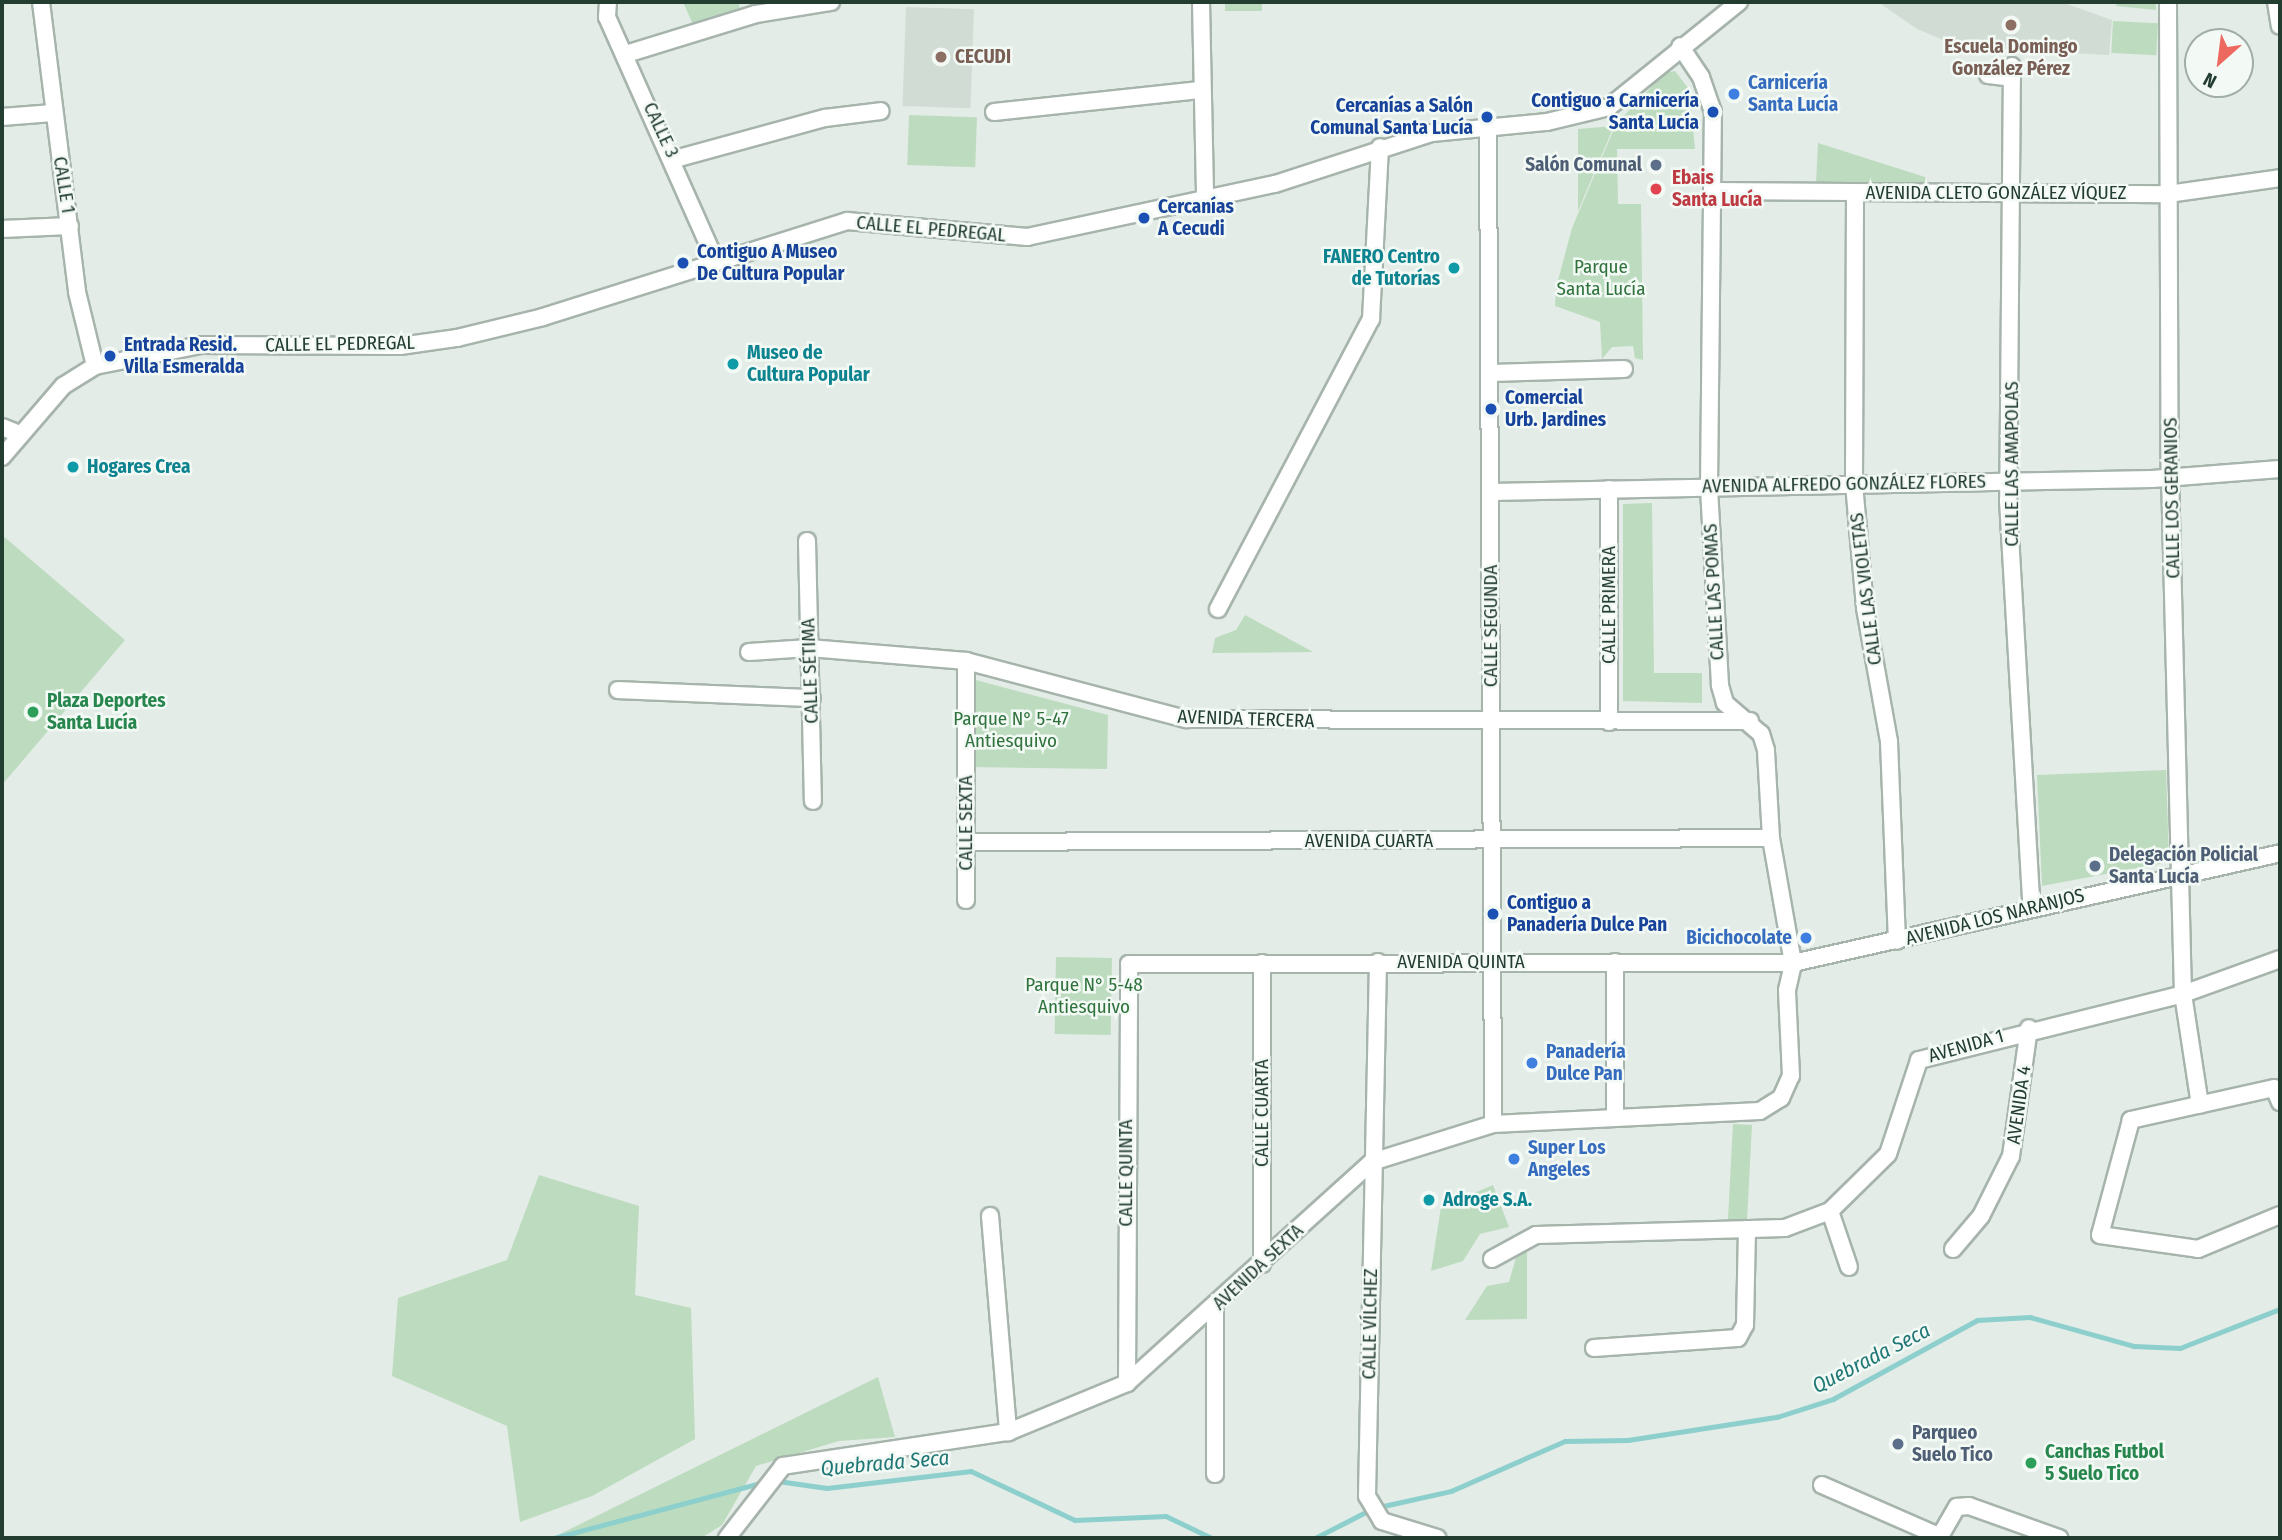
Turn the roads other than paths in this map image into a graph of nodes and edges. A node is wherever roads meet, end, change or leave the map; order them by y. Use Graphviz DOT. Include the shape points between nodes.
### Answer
graph roads {
  1 [pos="41,2"];
  2 [pos="608,2"];
  3 [pos="831,2"];
  4 [pos="1200,2"];
  5 [pos="1739,2"];
  6 [pos="2168,2"];
  7 [pos="2276,2"];
  8 [pos="2280,26"];
  9 [pos="1680,46"];
  10 [pos="626,54"];
  11 [pos="1988,75"];
  12 [pos="1200,90"];
  13 [pos="881,111"];
  14 [pos="994,112"];
  15 [pos="53,113"];
  16 [pos="2,117"];
  17 [pos="1488,128"];
  18 [pos="1380,147"];
  19 [pos="675,159"];
  20 [pos="2280,178"];
  21 [pos="1712,191"];
  22 [pos="1855,192"];
  23 [pos="2012,193"];
  24 [pos="2168,194"];
  25 [pos="1205,197"];
  26 [pos="70,226"];
  27 [pos="2,229"];
  28 [pos="715,260"];
  29 [pos="95,366"];
  30 [pos="1624,369"];
  31 [pos="1491,373"];
  32 [pos="2,427"];
  33 [pos="19,434"];
  34 [pos="2,457"];
  35 [pos="2280,470"];
  36 [pos="2170,474"];
  37 [pos="2012,482"];
  38 [pos="1854,484"];
  39 [pos="1709,487"];
  40 [pos="1609,489"];
  41 [pos="1490,492"];
  42 [pos="807,541"];
  43 [pos="1219,609"];
  44 [pos="809,648"];
  45 [pos="749,652"];
  46 [pos="966,661"];
  47 [pos="618,690"];
  48 [pos="812,698"];
  49 [pos="1751,721"];
  50 [pos="1609,722"];
  51 [pos="1492,724"];
  52 [pos="813,801"];
  53 [pos="1771,838"];
  54 [pos="1493,841"];
  55 [pos="966,842"];
  56 [pos="2280,853"];
  57 [pos="2181,876"];
  58 [pos="966,900"];
  59 [pos="2031,904"];
  60 [pos="1897,942"];
  61 [pos="2280,959"];
  62 [pos="1378,962"];
  63 [pos="1493,962"];
  64 [pos="1615,962"];
  65 [pos="1262,963"];
  66 [pos="1793,963"];
  67 [pos="1129,964"];
  68 [pos="2183,994"];
  69 [pos="2029,1028"];
  70 [pos="2277,1095"];
  71 [pos="2200,1105"];
  72 [pos="1760,1111"];
  73 [pos="1615,1114"];
  74 [pos="1493,1124"];
  75 [pos="1372,1163"];
  76 [pos="1830,1211"];
  77 [pos="2280,1215"];
  78 [pos="990,1216"];
  79 [pos="1747,1229"];
  80 [pos="1953,1248"];
  81 [pos="1492,1259"];
  82 [pos="1262,1264"];
  83 [pos="1849,1267"];
  84 [pos="1215,1308"];
  85 [pos="1594,1348"];
  86 [pos="1127,1383"];
  87 [pos="1009,1432"];
  88 [pos="1215,1474"];
  89 [pos="1822,1485"];
  90 [pos="1407,1535"];
  91 [pos="1939,1537"];
  92 [pos="727,1538"];
  93 [pos="1437,1538"];
  94 [pos="2059,1538"];
  1 -- 15 [label="street, CALLE 1"];
  2 -- 10 [label="street, CALLE 3" via="607,17"];
  3 -- 10 [label="street" via="757,15"];
  4 -- 12 [label="street"];
  5 -- 9 [label="street, CALLE EL PEDREGAL"];
  6 -- 24 [label="street, CALLE LOS GERANIOS"];
  7 -- 8 [label="street"];
  9 -- 17 [label="street, CALLE EL PEDREGAL" via="1609,107"];
  9 -- 21 [label="street, CALLE LAS POMAS" via="1702,77 1713,113"];
  10 -- 19 [label="street, CALLE 3"];
  11 -- 23 [label="street, CALLE LAS AMAPOLAS" via="2012,72"];
  12 -- 14 [label="street"];
  12 -- 25 [label="street"];
  13 -- 19 [label="street" via="825,118"];
  15 -- 16 [label="street"];
  15 -- 26 [label="street, CALLE 1"];
  17 -- 18 [label="street, CALLE EL PEDREGAL" via="1432,132"];
  17 -- 31 [label="street, CALLE SEGUNDA"];
  18 -- 25 [label="street, CALLE EL PEDREGAL" via="1275,184"];
  18 -- 43 [label="street" via="1371,319"];
  19 -- 28 [label="street, CALLE 3"];
  20 -- 24 [label="street, AVENIDA CLETO GONZÁLEZ VÍQUEZ"];
  21 -- 22 [label="street, AVENIDA CLETO GONZÁLEZ VÍQUEZ"];
  21 -- 39 [label="street, CALLE LAS POMAS"];
  22 -- 23 [label="street, AVENIDA CLETO GONZÁLEZ VÍQUEZ"];
  22 -- 38 [label="street, CALLE LAS VIOLETAS"];
  23 -- 24 [label="street, AVENIDA CLETO GONZÁLEZ VÍQUEZ"];
  23 -- 37 [label="street, CALLE LAS AMAPOLAS"];
  24 -- 36 [label="street, CALLE LOS GERANIOS"];
  25 -- 28 [label="street, CALLE EL PEDREGAL" via="1027,237 847,221"];
  26 -- 27 [label="street"];
  26 -- 29 [label="street, CALLE 1"];
  28 -- 29 [label="street, CALLE EL PEDREGAL" via="543,317 457,338 400,346 201,345"];
  29 -- 33 [label="street, CALLE EL PEDREGAL" via="63,386"];
  30 -- 31 [label="street"];
  31 -- 41 [label="street, CALLE SEGUNDA"];
  32 -- 33 [label="street"];
  33 -- 34 [label="street, CALLE EL PEDREGAL"];
  35 -- 36 [label="street, AVENIDA ALFREDO GONZÁLEZ FLORES"];
  36 -- 37 [label="street, AVENIDA ALFREDO GONZÁLEZ FLORES"];
  36 -- 57 [label="street, CALLE LOS GERANIOS"];
  37 -- 38 [label="street, AVENIDA ALFREDO GONZÁLEZ FLORES"];
  37 -- 59 [label="street, CALLE LAS AMAPOLAS"];
  38 -- 39 [label="street, AVENIDA ALFREDO GONZÁLEZ FLORES"];
  38 -- 60 [label="street, CALLE LAS VIOLETAS" via="1864,608 1889,742"];
  39 -- 40 [label="street, AVENIDA ALFREDO GONZÁLEZ FLORES"];
  39 -- 49 [label="street, CALLE LAS POMAS" via="1720,685 1726,703"];
  40 -- 41 [label="street, AVENIDA ALFREDO GONZÁLEZ FLORES"];
  40 -- 50 [label="street, CALLE PRIMERA"];
  41 -- 51 [label="street, CALLE SEGUNDA"];
  42 -- 44 [label="street, CALLE SÉTIMA"];
  44 -- 45 [label="street, AVENIDA TERCERA"];
  44 -- 46 [label="street, AVENIDA TERCERA"];
  44 -- 48 [label="street, CALLE SÉTIMA"];
  46 -- 51 [label="street, AVENIDA TERCERA" via="1186,719"];
  46 -- 55 [label="street, CALLE SEXTA"];
  47 -- 48 [label="street"];
  48 -- 52 [label="street, CALLE SÉTIMA"];
  49 -- 50 [label="street, AVENIDA TERCERA"];
  49 -- 53 [label="street, CALLE LAS POMAS" via="1766,750"];
  50 -- 51 [label="street, AVENIDA TERCERA"];
  51 -- 54 [label="street, CALLE SEGUNDA"];
  53 -- 54 [label="street, AVENIDA CUARTA"];
  53 -- 66 [label="street, CALLE LAS POMAS"];
  54 -- 55 [label="street, AVENIDA CUARTA"];
  54 -- 63 [label="street, CALLE SEGUNDA"];
  55 -- 58 [label="street, CALLE SEXTA"];
  56 -- 57 [label="street, AVENIDA LOS NARANJOS"];
  57 -- 59 [label="street, AVENIDA LOS NARANJOS"];
  57 -- 68 [label="street, CALLE LOS GERANIOS"];
  59 -- 60 [label="street, AVENIDA LOS NARANJOS"];
  60 -- 66 [label="street, AVENIDA LOS NARANJOS"];
  61 -- 68 [label="street, AVENIDA 1"];
  62 -- 63 [label="street, AVENIDA QUINTA"];
  62 -- 65 [label="street, AVENIDA QUINTA"];
  62 -- 75 [label="street, CALLE VÍLCHEZ"];
  63 -- 64 [label="street, AVENIDA QUINTA"];
  63 -- 74 [label="street, CALLE SEGUNDA"];
  64 -- 66 [label="street, AVENIDA QUINTA"];
  64 -- 73 [label="street"];
  65 -- 67 [label="street, AVENIDA QUINTA"];
  65 -- 82 [label="street, CALLE CUARTA"];
  66 -- 72 [label="street, CALLE LAS POMAS" via="1787,990 1789,1086"];
  67 -- 86 [label="street, CALLE QUINTA"];
  68 -- 69 [label="street, AVENIDA 1"];
  68 -- 71 [label="street, CALLE LOS GERANIOS"];
  69 -- 76 [label="street, AVENIDA 1" via="1920,1060 1888,1154"];
  69 -- 80 [label="street, AVENIDA 4" via="2011,1156 1981,1216"];
  70 -- 71 [label="street"];
  71 -- 77 [label="street" via="2131,1120 2100,1235 2198,1249"];
  72 -- 73 [label="street, AVENIDA SEXTA"];
  73 -- 74 [label="street, AVENIDA SEXTA"];
  74 -- 75 [label="street, AVENIDA SEXTA"];
  75 -- 82 [label="street, AVENIDA SEXTA"];
  75 -- 90 [label="street, CALLE VÍLCHEZ" via="1367,1491 1374,1515"];
  76 -- 79 [label="street, AVENIDA 1" via="1786,1228"];
  76 -- 83 [label="street"];
  78 -- 87 [label="street"];
  79 -- 81 [label="street, AVENIDA 1" via="1536,1235"];
  79 -- 85 [label="street" via="1743,1332 1732,1342"];
  82 -- 84 [label="street, AVENIDA SEXTA"];
  84 -- 86 [label="street, AVENIDA SEXTA"];
  84 -- 88 [label="street"];
  86 -- 87 [label="street, AVENIDA SEXTA"];
  87 -- 92 [label="street, AVENIDA SEXTA" via="783,1466"];
  89 -- 91 [label="street"];
  90 -- 93 [label="street"];
  91 -- 94 [label="street" via="1958,1507 1969,1506"];
}
